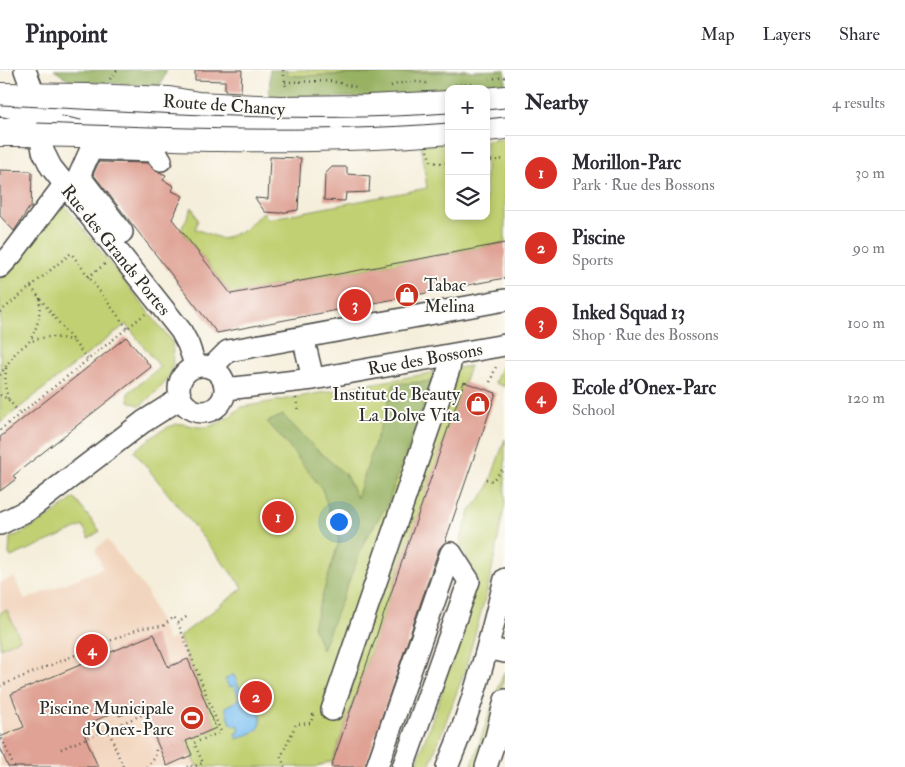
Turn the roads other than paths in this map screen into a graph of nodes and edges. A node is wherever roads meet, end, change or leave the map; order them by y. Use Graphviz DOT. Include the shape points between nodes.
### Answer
graph roads {
  1 [pos="25,70"];
  2 [pos="490,92"];
  3 [pos="445,96"];
  4 [pos="505,100"];
  5 [pos="0,107"];
  6 [pos="505,113"];
  7 [pos="490,115"];
  8 [pos="36,116"];
  9 [pos="445,118"];
  10 [pos="505,125"];
  11 [pos="490,127"];
  12 [pos="445,130"];
  13 [pos="0,132"];
  14 [pos="162,160"];
  15 [pos="64,185"];
  16 [pos="111,250"];
  17 [pos="0,267"];
  18 [pos="505,300"];
  19 [pos="304,337"];
  20 [pos="505,345"];
  21 [pos="452,355"];
  22 [pos="204,368"];
  23 [pos="313,379"];
  24 [pos="226,389"];
  25 [pos="181,398"];
  26 [pos="0,524"];
  27 [pos="505,580"];
  28 [pos="496,650"];
  29 [pos="505,700"];
  30 [pos="332,710"];
  31 [pos="377,767"];
  32 [pos="403,767"];
  33 [pos="446,767"];
  34 [pos="486,767"];
  1 -- 8 [label="street, Rue des Grands Portes"];
  2 -- 4 [label="main road"];
  3 -- 8 [label="main road, Route de Chancy" via="368,109 279,110 169,102"];
  5 -- 8 [label="main road, Route de Chancy"];
  6 -- 7 [label="street"];
  8 -- 9 [label="street" via="260,124"];
  8 -- 12 [label="main road, Route de Chancy" via="261,138"];
  8 -- 13 [label="main road, Route de Chancy"];
  8 -- 15 [label="street, Rue des Grands Portes" via="43,151"];
  10 -- 11 [label="main road"];
  14 -- 16 [label="street" via="154,151 91,149 79,176 122,232"];
  15 -- 16 [label="street, Rue des Grands Portes"];
  15 -- 17 [label="street"];
  16 -- 22 [label="street, Rue des Grands Portes" via="181,331"];
  18 -- 19 [label="street"];
  19 -- 22 [label="street" via="228,351"];
  19 -- 23 [label="street"];
  20 -- 21 [label="street, Rue des Bossons"];
  21 -- 23 [label="street, Rue des Bossons"];
  21 -- 30 [label="street"];
  22 -- 24 [label="street" via="217,372"];
  22 -- 25 [label="street" via="187,372 183,377"];
  23 -- 24 [label="street, Rue des Bossons"];
  24 -- 25 [label="street" via="220,404 204,413 190,409"];
  25 -- 26 [label="street" via="136,427 28,510"];
  27 -- 28 [label="street"];
  28 -- 33 [label="street"];
  29 -- 34 [label="street"];
  31 -- 32 [label="street" via="451,553 469,581"];
}
